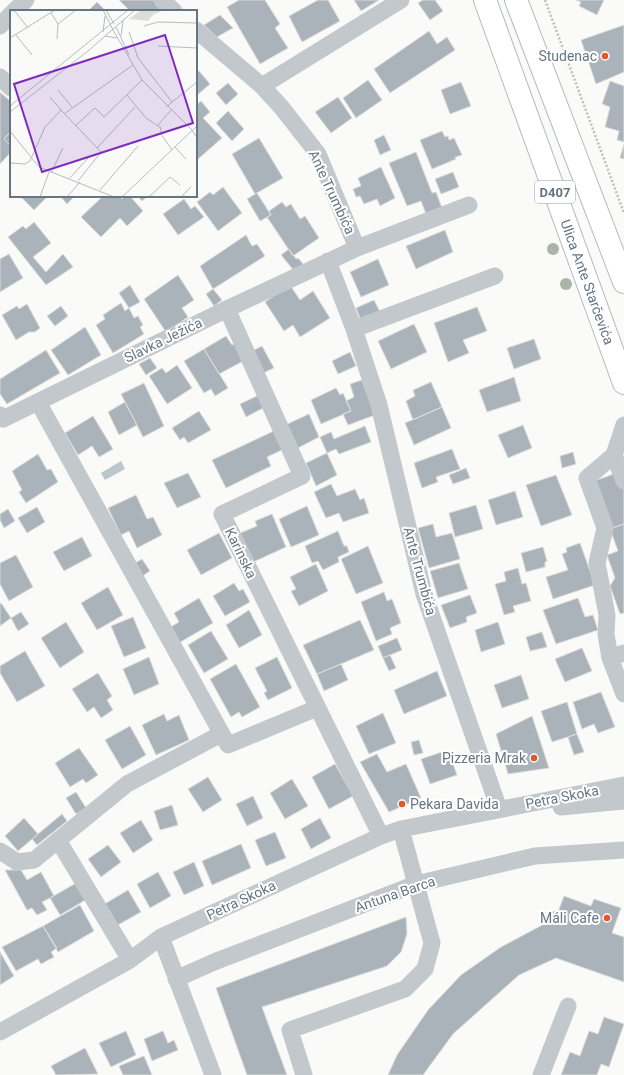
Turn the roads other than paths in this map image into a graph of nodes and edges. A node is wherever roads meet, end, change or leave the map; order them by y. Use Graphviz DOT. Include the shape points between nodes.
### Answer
graph roads {
  1 [pos="26,0"];
  2 [pos="162,0"];
  3 [pos="401,0"];
  4 [pos="485,0"];
  5 [pos="516,0"];
  6 [pos="15,10"];
  7 [pos="173,10"];
  8 [pos="10,15"];
  9 [pos="0,26"];
  10 [pos="197,31"];
  11 [pos="0,77"];
  12 [pos="262,86"];
  13 [pos="10,87"];
  14 [pos="469,205"];
  15 [pos="357,248"];
  16 [pos="328,261"];
  17 [pos="495,276"];
  18 [pos="624,282"];
  19 [pos="227,309"];
  20 [pos="354,329"];
  21 [pos="624,383"];
  22 [pos="38,402"];
  23 [pos="0,415"];
  24 [pos="624,425"];
  25 [pos="614,455"];
  26 [pos="624,481"];
  27 [pos="617,656"];
  28 [pos="624,694"];
  29 [pos="317,708"];
  30 [pos="221,734"];
  31 [pos="624,786"];
  32 [pos="624,801"];
  33 [pos="499,809"];
  34 [pos="401,829"];
  35 [pos="381,836"];
  36 [pos="58,840"];
  37 [pos="624,850"];
  38 [pos="0,851"];
  39 [pos="416,884"];
  40 [pos="161,937"];
  41 [pos="130,960"];
  42 [pos="176,979"];
  43 [pos="568,1006"];
  44 [pos="0,1032"];
  45 [pos="212,1075"];
  46 [pos="304,1075"];
  47 [pos="541,1075"];
  1 -- 6 [label="street"];
  2 -- 7 [label="street"];
  3 -- 12 [label="street"];
  4 -- 21 [label="main road, Ulica Ante Starčevića / D407"];
  5 -- 18 [label="main road, D407"];
  8 -- 9 [label="street"];
  10 -- 12 [label="street, Ante Trumbića"];
  11 -- 13 [label="street"];
  12 -- 15 [label="street, Ante Trumbića" via="318,154"];
  14 -- 15 [label="street"];
  15 -- 16 [label="street, Ante Trumbića"];
  16 -- 19 [label="street, Slavka Ježića"];
  16 -- 20 [label="street, Ante Trumbića"];
  17 -- 20 [label="street"];
  19 -- 22 [label="street, Slavka Ježića"];
  19 -- 29 [label="street, Karinska" via="302,476 222,514"];
  20 -- 33 [label="street, Ante Trumbića" via="379,405 424,594"];
  22 -- 23 [label="street, Slavka Ježića" via="3,419"];
  22 -- 30 [label="street"];
  24 -- 25 [label="street"];
  25 -- 26 [label="street"];
  25 -- 27 [label="street" via="587,478 605,528 597,563 607,615 606,634"];
  27 -- 28 [label="street"];
  29 -- 30 [label="street" via="228,746"];
  29 -- 35 [label="street, Karinska"];
  30 -- 36 [label="street" via="127,784"];
  31 -- 33 [label="street, Petra Skoka"];
  32 -- 33 [label="street, Petra Skoka" via="568,807"];
  33 -- 34 [label="street, Petra Skoka"];
  34 -- 35 [label="street, Petra Skoka"];
  34 -- 39 [label="street"];
  35 -- 40 [label="street, Petra Skoka"];
  36 -- 38 [label="street" via="34,860 17,862"];
  36 -- 41 [label="street"];
  37 -- 39 [label="street, Antuna Barca" via="535,856"];
  39 -- 42 [label="street, Antuna Barca"];
  39 -- 46 [label="street" via="432,943 425,969 405,989 290,1030"];
  40 -- 41 [label="street, Petra Skoka"];
  40 -- 42 [label="street"];
  41 -- 44 [label="street, Petra Skoka"];
  42 -- 45 [label="street"];
  43 -- 47 [label="street"];
}
